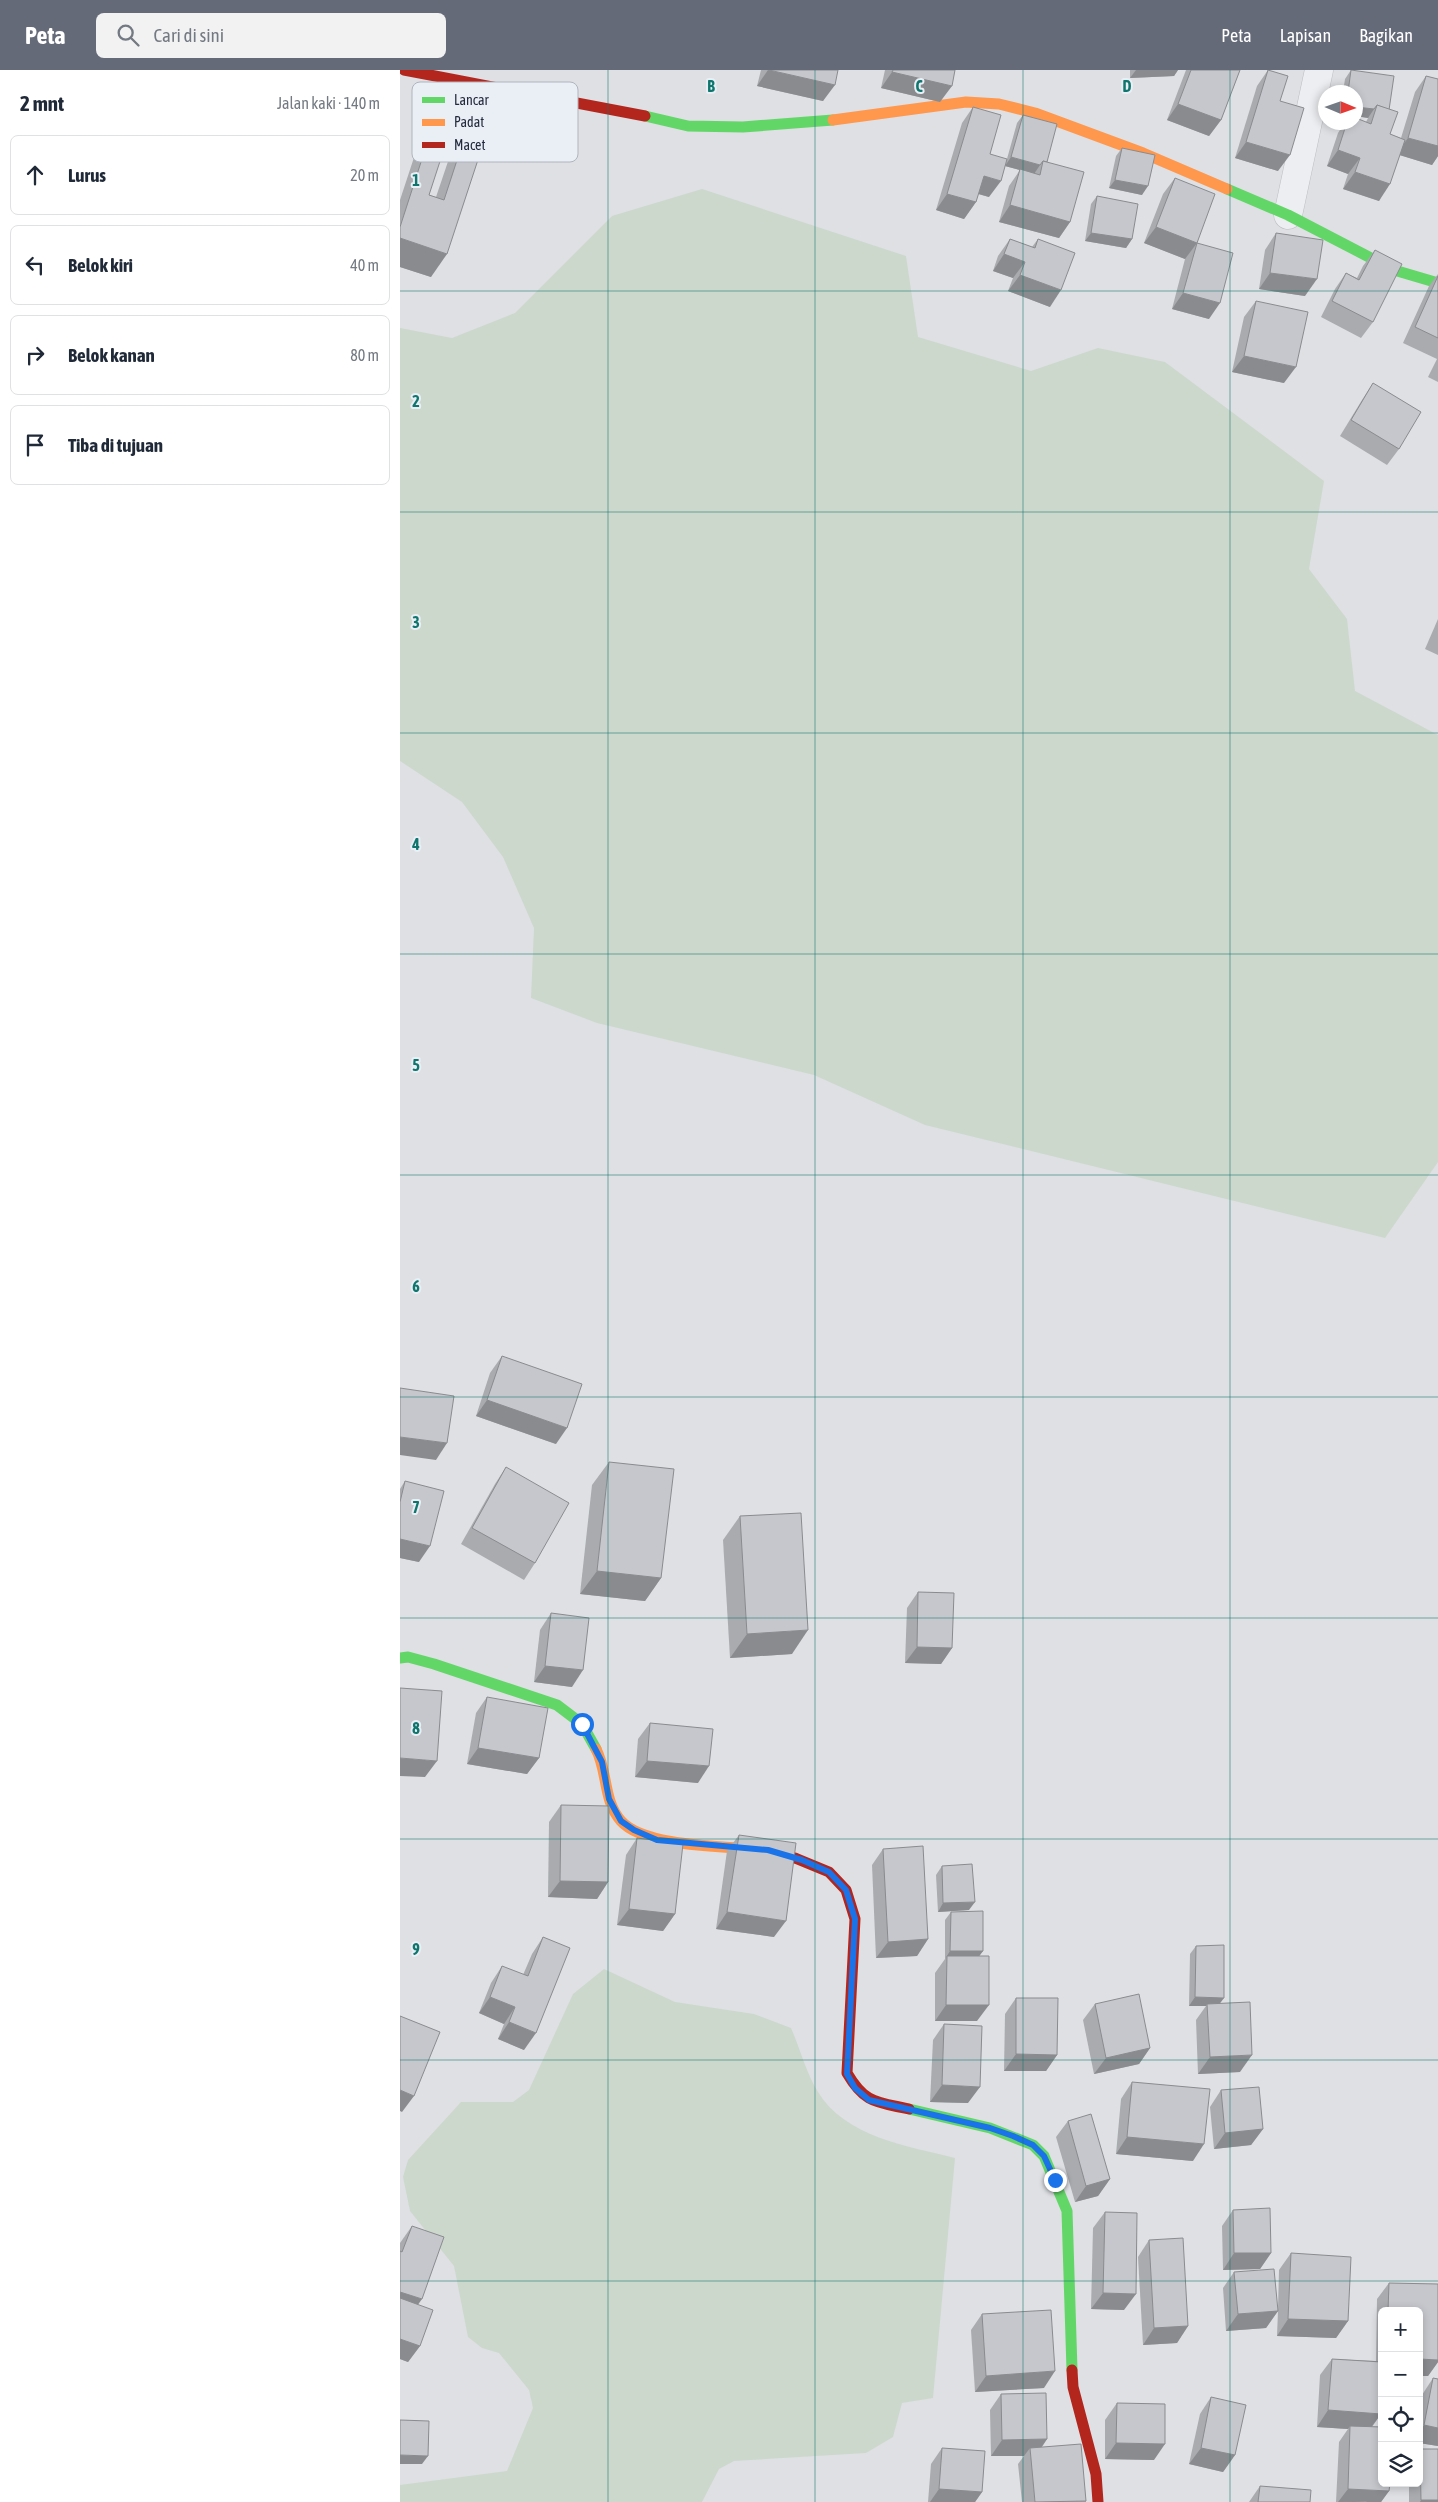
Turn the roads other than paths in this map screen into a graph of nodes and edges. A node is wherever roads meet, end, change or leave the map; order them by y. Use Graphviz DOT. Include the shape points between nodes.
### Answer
graph roads {
  1 [pos="404,70"];
  2 [pos="1319,70"];
  3 [pos="468,82"];
  4 [pos="578,102"];
  5 [pos="1288,215"];
  6 [pos="1438,283"];
  7 [pos="400,1658"];
  8 [pos="1098,2502"];
  1 -- 3 [label="street"];
  2 -- 5 [label="street"];
  4 -- 5 [label="street" via="688,126 752,126 856,118 966,102 999,104 1035,113 1143,153"];
  5 -- 6 [label="street" via="1394,270"];
  7 -- 8 [label="street" via="434,1664 557,1705 582,1724 602,1762 609,1799 621,1821 634,1830 657,1840 768,1850 829,1872 846,1890 855,1919 847,2074 855,2088 869,2100 990,2128 1033,2145 1044,2156 1055,2180 1067,2211 1073,2387 1096,2474"];
}
